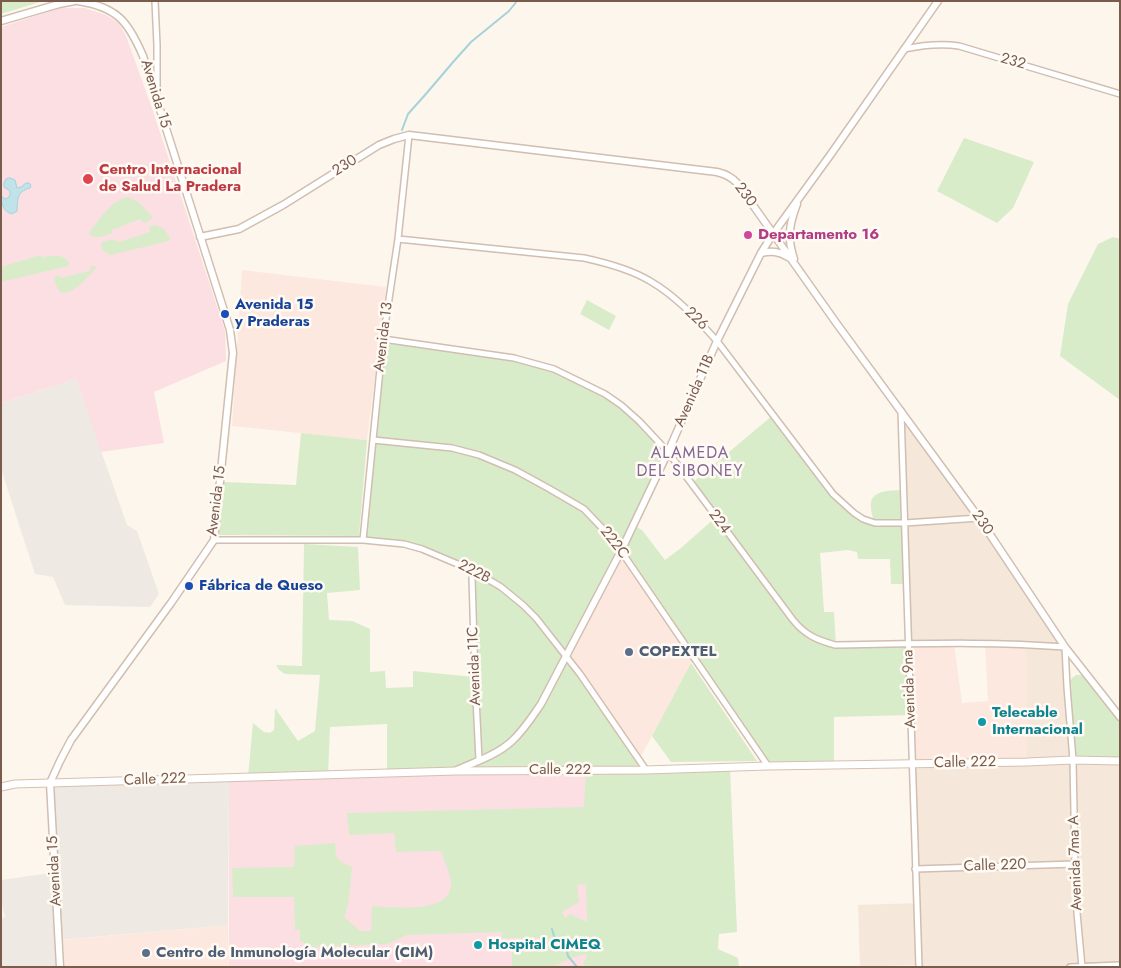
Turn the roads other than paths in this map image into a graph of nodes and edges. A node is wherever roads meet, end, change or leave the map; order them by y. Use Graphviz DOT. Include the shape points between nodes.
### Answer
graph roads {
  1 [pos="76,1"];
  2 [pos="155,1"];
  3 [pos="938,1"];
  4 [pos="1,21"];
  5 [pos="904,49"];
  6 [pos="1120,94"];
  7 [pos="156,99"];
  8 [pos="409,135"];
  9 [pos="800,195"];
  10 [pos="773,234"];
  11 [pos="200,237"];
  12 [pos="398,239"];
  13 [pos="761,254"];
  14 [pos="794,263"];
  15 [pos="803,276"];
  16 [pos="383,339"];
  17 [pos="717,341"];
  18 [pos="901,411"];
  19 [pos="373,440"];
  20 [pos="668,452"];
  21 [pos="979,518"];
  22 [pos="905,523"];
  23 [pos="214,540"];
  24 [pos="363,540"];
  25 [pos="621,551"];
  26 [pos="474,571"];
  27 [pos="908,644"];
  28 [pos="1065,647"];
  29 [pos="566,658"];
  30 [pos="1120,717"];
  31 [pos="479,760"];
  32 [pos="1073,760"];
  33 [pos="1120,761"];
  34 [pos="912,764"];
  35 [pos="768,766"];
  36 [pos="646,770"];
  37 [pos="456,771"];
  38 [pos="50,783"];
  39 [pos="1,787"];
  40 [pos="1075,864"];
  41 [pos="916,869"];
  42 [pos="1120,965"];
  43 [pos="60,967"];
  44 [pos="918,967"];
  45 [pos="1070,967"];
  46 [pos="1082,967"];
  1 -- 4 [label="street"];
  1 -- 7 [label="street, Avenida 15" via="112,11 125,23 143,56"];
  2 -- 7 [label="street"];
  3 -- 5 [label="street, Avenida 11B"];
  5 -- 6 [label="street, 232" via="946,44 959,46"];
  5 -- 9 [label="street, Avenida 11B"];
  7 -- 11 [label="street, Avenida 15"];
  8 -- 10 [label="street, 230" via="723,173 734,179"];
  8 -- 11 [label="street, 230" via="379,145 239,229"];
  8 -- 12 [label="street, Avenida 13"];
  9 -- 10 [label="street, Avenida 11B"];
  9 -- 15 [label="street" via="791,222 790,239 794,259"];
  10 -- 13 [label="street, Avenida 11B"];
  10 -- 14 [label="street, 230"];
  11 -- 23 [label="street, Avenida 15" via="230,330 233,353"];
  12 -- 16 [label="street, Avenida 13"];
  12 -- 17 [label="street, 226" via="584,258 612,264 650,280 667,292"];
  13 -- 14 [label="street" via="782,253"];
  13 -- 17 [label="street, Avenida 11B"];
  14 -- 15 [label="street, 230"];
  15 -- 18 [label="street, 230"];
  16 -- 19 [label="street, Avenida 13"];
  16 -- 20 [label="street, 224" via="514,358 554,369 621,405"];
  17 -- 20 [label="street, Avenida 11B"];
  17 -- 22 [label="street, 226" via="834,494 863,519 875,523"];
  18 -- 21 [label="street, 230"];
  18 -- 22 [label="street, Avenida 9na"];
  19 -- 24 [label="street, Avenida 13"];
  19 -- 25 [label="street, 222C" via="452,448 515,470 584,509"];
  20 -- 25 [label="street, Avenida 11B"];
  20 -- 27 [label="street, 224" via="801,630 835,645"];
  21 -- 22 [label="street, 226"];
  21 -- 28 [label="street, 230"];
  22 -- 27 [label="street, Avenida 9na"];
  23 -- 24 [label="street, 222B"];
  23 -- 38 [label="street, Avenida 15" via="71,740"];
  24 -- 26 [label="street, 222B" via="422,549"];
  25 -- 29 [label="street, Avenida 11B"];
  25 -- 35 [label="street, 222C"];
  26 -- 29 [label="street, 222B" via="523,605"];
  26 -- 31 [label="street, Avenida 11C"];
  27 -- 28 [label="street, 224"];
  27 -- 34 [label="street, Avenida 9na"];
  28 -- 30 [label="street, 230"];
  28 -- 32 [label="street, Avenida 7ma A"];
  29 -- 31 [label="street, Avenida 11B" via="527,724 511,742"];
  29 -- 36 [label="street, 222B"];
  31 -- 37 [label="street, Avenida 11B"];
  32 -- 33 [label="main road, Calle 222"];
  32 -- 34 [label="main road, Calle 222"];
  32 -- 40 [label="street, Avenida 7ma A"];
  34 -- 35 [label="main road, Calle 222"];
  34 -- 41 [label="street, Avenida 9na"];
  35 -- 36 [label="main road, Calle 222"];
  36 -- 37 [label="main road, Calle 222"];
  37 -- 38 [label="main road, Calle 222"];
  38 -- 39 [label="main road, Calle 222"];
  38 -- 43 [label="street, Avenida 15"];
  40 -- 41 [label="street, Calle 220"];
  40 -- 46 [label="street, Avenida 7ma A"];
  41 -- 44 [label="street, Avenida 9na"];
  42 -- 46 [label="street"];
  45 -- 46 [label="street"];
}
